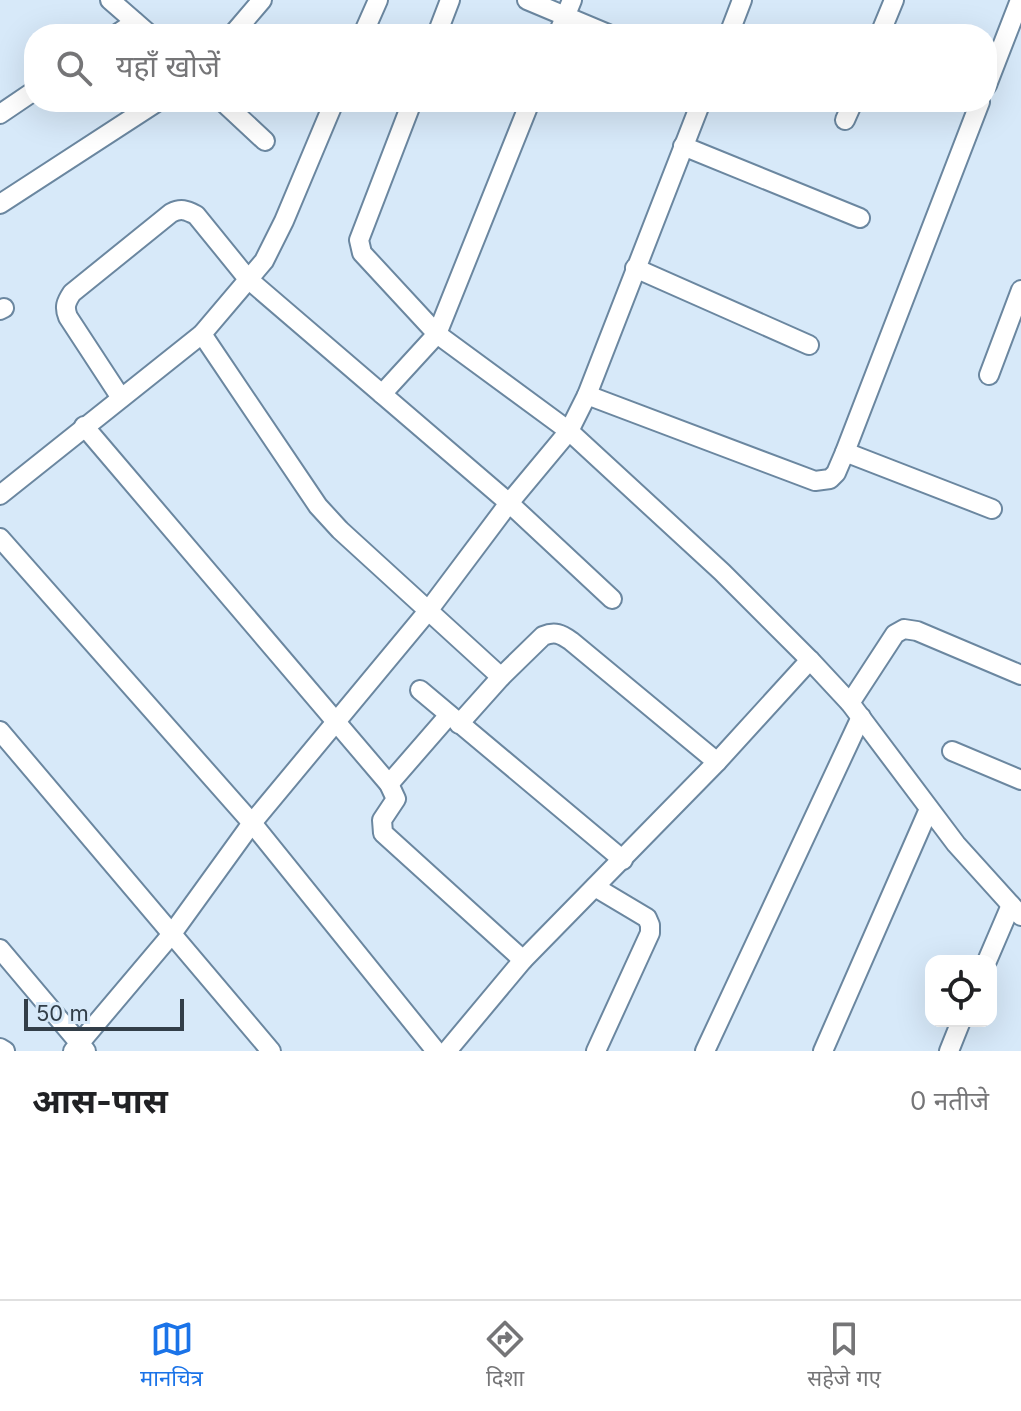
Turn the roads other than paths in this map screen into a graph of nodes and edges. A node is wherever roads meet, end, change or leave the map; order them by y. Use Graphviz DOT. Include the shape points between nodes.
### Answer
graph roads {
  1 [pos="110,0"];
  2 [pos="262,0"];
  3 [pos="378,0"];
  4 [pos="450,0"];
  5 [pos="527,0"];
  6 [pos="742,0"];
  7 [pos="894,0"];
  8 [pos="1017,2"];
  9 [pos="565,17"];
  10 [pos="137,24"];
  11 [pos="242,24"];
  12 [pos="367,24"];
  13 [pos="441,24"];
  14 [pos="733,24"];
  15 [pos="884,24"];
  16 [pos="997,57"];
  17 [pos="24,98"];
  18 [pos="142,112"];
  19 [pos="234,112"];
  20 [pos="330,112"];
  21 [pos="408,112"];
  22 [pos="526,112"];
  23 [pos="697,112"];
  24 [pos="849,112"];
  25 [pos="976,112"];
  26 [pos="0,114"];
  27 [pos="845,120"];
  28 [pos="265,141"];
  29 [pos="683,146"];
  30 [pos="0,204"];
  31 [pos="860,218"];
  32 [pos="635,268"];
  33 [pos="248,279"];
  34 [pos="1021,290"];
  35 [pos="202,334"];
  36 [pos="437,334"];
  37 [pos="809,345"];
  38 [pos="989,375"];
  39 [pos="382,394"];
  40 [pos="587,395"];
  41 [pos="121,398"];
  42 [pos="84,426"];
  43 [pos="569,431"];
  44 [pos="845,452"];
  45 [pos="0,495"];
  46 [pos="509,503"];
  47 [pos="992,509"];
  48 [pos="0,538"];
  49 [pos="612,599"];
  50 [pos="428,611"];
  51 [pos="810,660"];
  52 [pos="1021,675"];
  53 [pos="501,677"];
  54 [pos="420,690"];
  55 [pos="856,710"];
  56 [pos="454,720"];
  57 [pos="336,723"];
  58 [pos="0,731"];
  59 [pos="952,751"];
  60 [pos="717,762"];
  61 [pos="1021,780"];
  62 [pos="389,784"];
  63 [pos="929,809"];
  64 [pos="252,823"];
  65 [pos="623,860"];
  66 [pos="595,887"];
  67 [pos="1016,911"];
  68 [pos="171,935"];
  69 [pos="0,949"];
  70 [pos="990,955"];
  71 [pos="523,960"];
  72 [pos="959,1027"];
  73 [pos="79,1048"];
  74 [pos="271,1051"];
  75 [pos="436,1051"];
  76 [pos="447,1051"];
  77 [pos="596,1051"];
  78 [pos="705,1051"];
  79 [pos="823,1051"];
  80 [pos="949,1051"];
  1 -- 10 [label="street"];
  2 -- 11 [label="street"];
  3 -- 12 [label="street"];
  4 -- 13 [label="street"];
  5 -- 9 [label="street"];
  6 -- 14 [label="street"];
  7 -- 15 [label="street"];
  8 -- 16 [label="street"];
  17 -- 26 [label="street"];
  18 -- 30 [label="street"];
  19 -- 28 [label="street"];
  20 -- 33 [label="street" via="275,240"];
  21 -- 36 [label="street" via="359,240 372,266"];
  22 -- 36 [label="street"];
  23 -- 29 [label="street"];
  24 -- 27 [label="street"];
  25 -- 44 [label="street"];
  29 -- 31 [label="street"];
  29 -- 32 [label="street"];
  32 -- 37 [label="street"];
  32 -- 40 [label="street"];
  33 -- 35 [label="street"];
  33 -- 39 [label="street"];
  33 -- 41 [label="street" via="196,215 179,209 72,293 65,309 68,317"];
  34 -- 38 [label="street"];
  35 -- 41 [label="street"];
  35 -- 50 [label="street" via="318,506"];
  36 -- 39 [label="street"];
  36 -- 43 [label="street"];
  39 -- 46 [label="street"];
  40 -- 43 [label="street"];
  40 -- 44 [label="street" via="815,481 830,479"];
  41 -- 42 [label="street"];
  42 -- 45 [label="street"];
  42 -- 57 [label="street"];
  43 -- 46 [label="street"];
  43 -- 51 [label="street"];
  44 -- 47 [label="street"];
  46 -- 49 [label="street"];
  46 -- 50 [label="street"];
  48 -- 64 [label="street"];
  50 -- 53 [label="street"];
  50 -- 57 [label="street"];
  51 -- 55 [label="street"];
  51 -- 60 [label="street"];
  52 -- 55 [label="street" via="904,629 895,634"];
  53 -- 56 [label="street"];
  53 -- 60 [label="street" via="543,636 563,635"];
  54 -- 56 [label="street"];
  55 -- 63 [label="street"];
  55 -- 78 [label="street"];
  56 -- 62 [label="street"];
  56 -- 65 [label="street"];
  57 -- 62 [label="street"];
  57 -- 64 [label="street"];
  58 -- 68 [label="street"];
  59 -- 61 [label="street"];
  60 -- 65 [label="street"];
  62 -- 71 [label="street" via="396,799 382,820 383,833"];
  63 -- 67 [label="street"];
  63 -- 79 [label="street"];
  64 -- 68 [label="street"];
  64 -- 75 [label="street"];
  65 -- 66 [label="street"];
  66 -- 71 [label="street"];
  66 -- 77 [label="street" via="647,918 650,925"];
  67 -- 70 [label="street"];
  68 -- 73 [label="street"];
  68 -- 74 [label="street"];
  69 -- 73 [label="street"];
  71 -- 76 [label="street"];
  72 -- 80 [label="street"];
}
